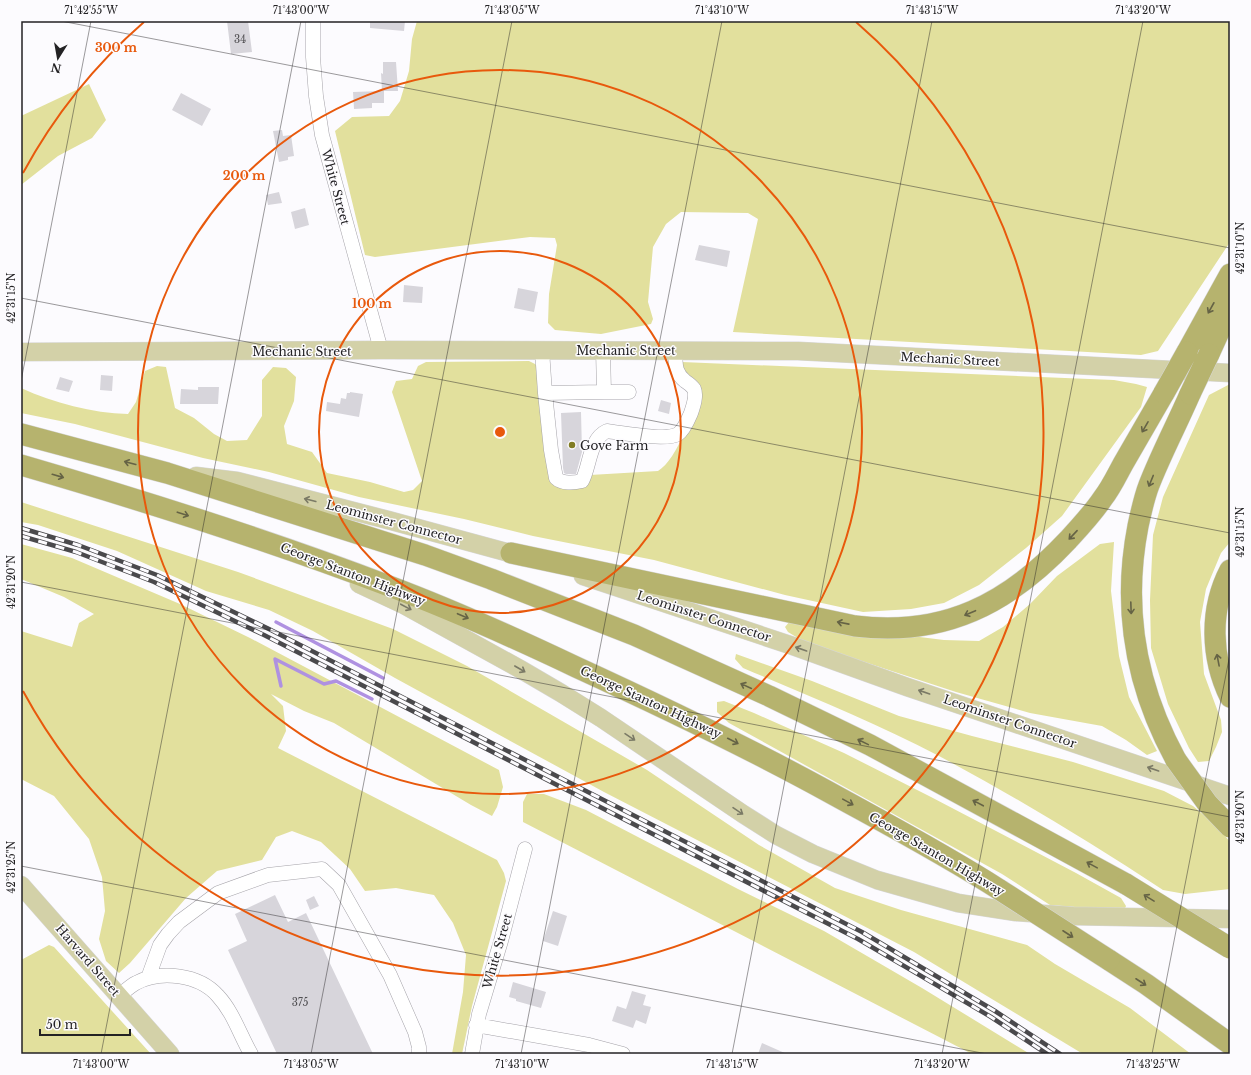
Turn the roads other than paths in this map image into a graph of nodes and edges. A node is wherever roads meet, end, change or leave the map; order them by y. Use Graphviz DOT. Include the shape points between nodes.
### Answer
graph roads {
  1 [pos="313,21"];
  2 [pos="1230,274"];
  3 [pos="1230,308"];
  4 [pos="381,350"];
  5 [pos="542,350"];
  6 [pos="603,350"];
  7 [pos="675,350"];
  8 [pos="21,352"];
  9 [pos="1230,373"];
  10 [pos="604,392"];
  11 [pos="629,392"];
  12 [pos="545,393"];
  13 [pos="21,434"];
  14 [pos="21,465"];
  15 [pos="168,473"];
  16 [pos="282,547"];
  17 [pos="511,553"];
  18 [pos="1230,570"];
  19 [pos="1230,697"];
  20 [pos="1230,796"];
  21 [pos="1230,827"];
  22 [pos="525,849"];
  23 [pos="21,885"];
  24 [pos="1230,918"];
  25 [pos="1230,948"];
  26 [pos="148,978"];
  27 [pos="119,996"];
  28 [pos="476,1025"];
  29 [pos="1230,1044"];
  30 [pos="170,1054"];
  31 [pos="251,1054"];
  32 [pos="419,1054"];
  33 [pos="472,1054"];
  34 [pos="623,1054"];
  1 -- 4 [label="street, White Street" via="316,96 322,135"];
  2 -- 17 [label="highway, one-way, bridge" via="1103,498 1054,555 1006,594 977,610 943,622 911,628 855,626"];
  3 -- 21 [label="highway, one-way, bridge" via="1145,497 1136,536 1131,604 1141,674 1155,716 1176,760 1206,802"];
  4 -- 5 [label="main road, Mechanic Street"];
  4 -- 8 [label="main road, Mechanic Street"];
  5 -- 6 [label="main road, Mechanic Street"];
  5 -- 12 [label="street"];
  6 -- 7 [label="main road, Mechanic Street"];
  6 -- 10 [label="street"];
  7 -- 9 [label="main road, Mechanic Street" via="798,351"];
  7 -- 12 [label="street" via="679,376 692,386 695,393 692,411 680,433 663,437 607,431 599,437 593,448 582,481 562,482 556,478"];
  10 -- 11 [label="street"];
  10 -- 12 [label="street"];
  15 -- 13 [label="highway, one-way"];
  14 -- 16 [label="highway, George Stanton Highway, one-way" via="146,502"];
  17 -- 15 [label="main road, Leominster Connector, one-way" via="237,481"];
  25 -- 15 [label="highway, one-way, bridge" via="1126,884 870,745 634,635 432,558"];
  16 -- 24 [label="main road, one-way" via="404,605 520,669 602,718 776,834 813,854 877,880 958,903 1016,912 1073,916"];
  16 -- 29 [label="highway, George Stanton Highway, one-way, bridge" via="391,586 493,629 693,721 788,769 1000,890 1146,984"];
  20 -- 17 [label="main road, Leominster Connector, one-way" via="793,646"];
  19 -- 18 [label="highway, one-way" via="1218,662 1215,634 1216,613"];
  22 -- 28 [label="street, White Street"];
  23 -- 27 [label="main road, Harvard Street"];
  26 -- 27 [label="street"];
  26 -- 31 [label="street" via="181,977 210,988 227,1007"];
  26 -- 32 [label="street" via="160,945 168,934 179,922 218,893 268,875 322,869 339,885 390,975 415,1032"];
  27 -- 30 [label="main road, Harvard Street"];
  28 -- 33 [label="street, White Street"];
  28 -- 34 [label="street" via="589,1045"];
}
